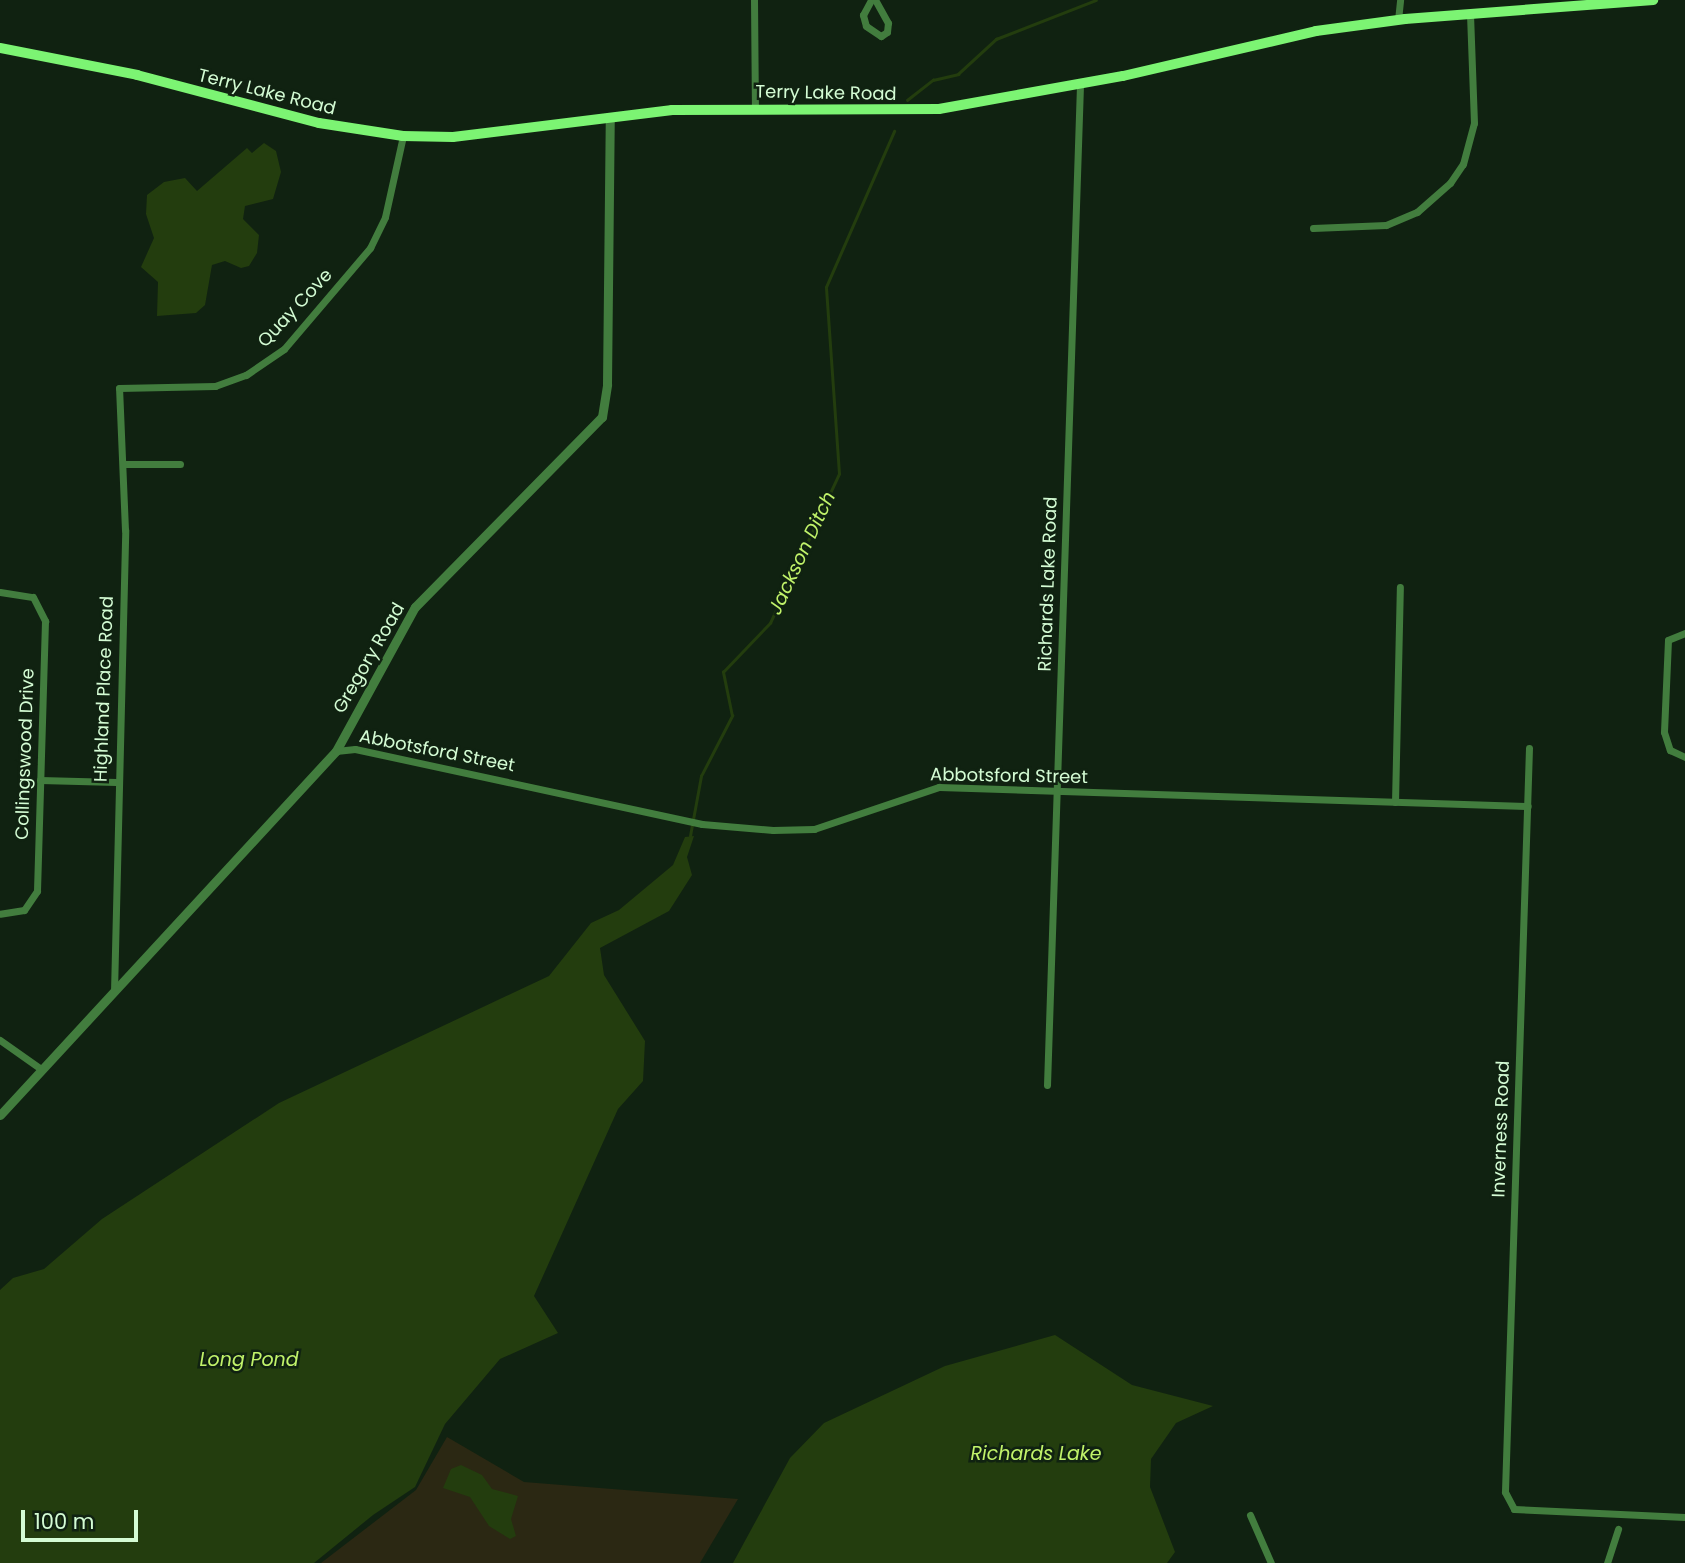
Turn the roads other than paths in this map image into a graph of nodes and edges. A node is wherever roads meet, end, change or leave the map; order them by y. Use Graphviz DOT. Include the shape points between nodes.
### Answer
graph roads {
  1 [pos="754,0"];
  2 [pos="873,0"];
  3 [pos="1400,0"];
  4 [pos="1653,0"];
  5 [pos="1470,15"];
  6 [pos="1398,20"];
  7 [pos="0,48"];
  8 [pos="1080,84"];
  9 [pos="755,106"];
  10 [pos="610,117"];
  11 [pos="403,136"];
  12 [pos="1313,228"];
  13 [pos="119,388"];
  14 [pos="125,464"];
  15 [pos="180,464"];
  16 [pos="1400,587"];
  17 [pos="0,592"];
  18 [pos="1685,633"];
  19 [pos="1529,748"];
  20 [pos="336,751"];
  21 [pos="1685,757"];
  22 [pos="40,780"];
  23 [pos="116,782"];
  24 [pos="1057,793"];
  25 [pos="1395,802"];
  26 [pos="1528,806"];
  27 [pos="0,914"];
  28 [pos="114,992"];
  29 [pos="0,1040"];
  30 [pos="41,1069"];
  31 [pos="1047,1085"];
  32 [pos="0,1115"];
  33 [pos="1250,1516"];
  34 [pos="1685,1517"];
  35 [pos="1618,1529"];
  36 [pos="1271,1563"];
  37 [pos="1607,1563"];
  1 -- 9 [label="street"];
  2 -- 2 [label="street" via="888,23 881,36 866,26 863,16"];
  3 -- 6 [label="street"];
  4 -- 5 [label="main road, Terry Lake Road"];
  5 -- 6 [label="main road, Terry Lake Road"];
  5 -- 12 [label="street" via="1474,122 1463,164 1450,183 1417,212 1387,225"];
  6 -- 8 [label="main road, Terry Lake Road" via="1316,31"];
  7 -- 11 [label="main road, Terry Lake Road" via="137,75 319,123"];
  8 -- 9 [label="main road, Terry Lake Road" via="939,109"];
  8 -- 24 [label="street, Richards Lake Road"];
  9 -- 10 [label="main road, Terry Lake Road"];
  10 -- 11 [label="main road, Terry Lake Road" via="481,135"];
  10 -- 20 [label="street, Gregory Road" via="607,384 602,417 415,607"];
  11 -- 13 [label="street, Quay Cove" via="385,217 370,248 284,349 246,375 215,386"];
  13 -- 14 [label="street, Highland Place Road"];
  14 -- 15 [label="street"];
  14 -- 23 [label="street, Highland Place Road"];
  16 -- 25 [label="street"];
  17 -- 22 [label="street, Collingswood Drive" via="28,594 38,602 45,621"];
  18 -- 21 [label="street" via="1668,640 1664,732 1670,750"];
  19 -- 26 [label="street, Inverness Road"];
  20 -- 24 [label="street, Abbotsford Street" via="355,749 702,824 814,829 939,787"];
  20 -- 28 [label="street, Gregory Road"];
  22 -- 23 [label="street"];
  22 -- 27 [label="street, Collingswood Drive" via="37,891 28,906 14,914"];
  23 -- 28 [label="street, Highland Place Road"];
  24 -- 25 [label="street, Abbotsford Street"];
  24 -- 31 [label="street, Richards Lake Road"];
  25 -- 26 [label="street, Abbotsford Street"];
  26 -- 34 [label="street, Inverness Road" via="1505,1492 1514,1509"];
  28 -- 30 [label="street, Gregory Road"];
  29 -- 30 [label="street"];
  30 -- 32 [label="street, Gregory Road"];
  33 -- 36 [label="street"];
  35 -- 37 [label="street"];
}
